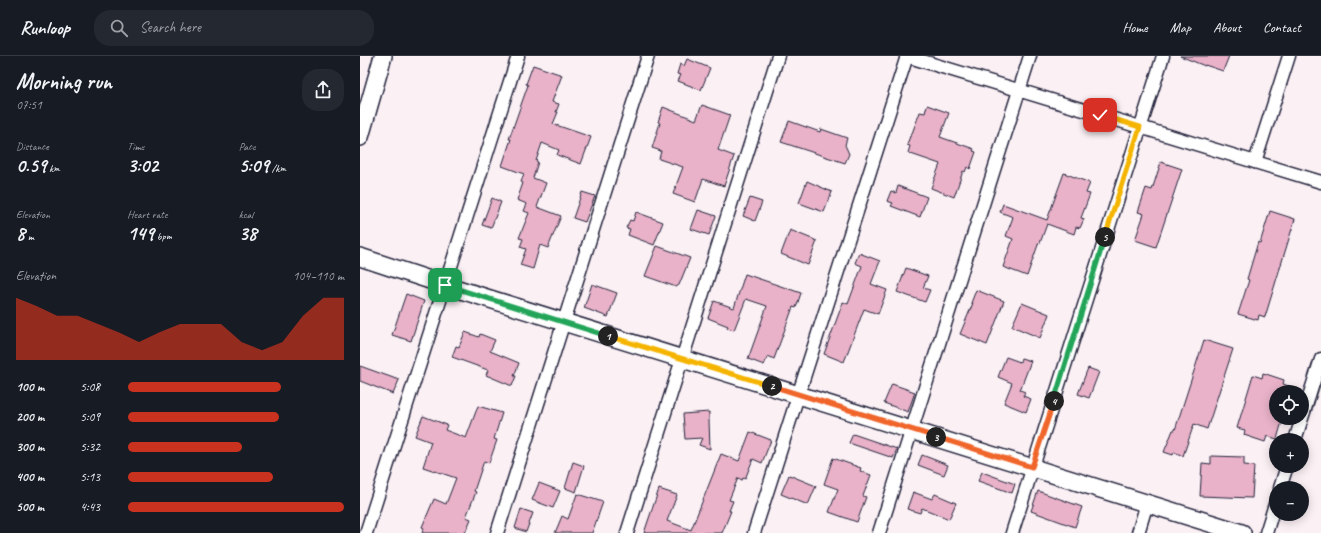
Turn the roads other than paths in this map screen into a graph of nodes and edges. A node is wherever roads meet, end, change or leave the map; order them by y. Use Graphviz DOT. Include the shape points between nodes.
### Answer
graph roads {
  1 [pos="383,56"];
  2 [pos="518,56"];
  3 [pos="648,56"];
  4 [pos="778,56"];
  5 [pos="907,56"];
  6 [pos="1030,56"];
  7 [pos="1163,56"];
  8 [pos="1289,56"];
  9 [pos="1019,90"];
  10 [pos="1140,127"];
  11 [pos="360,137"];
  12 [pos="1255,162"];
  13 [pos="1321,182"];
  14 [pos="360,257"];
  15 [pos="445,285"];
  16 [pos="564,322"];
  17 [pos="682,359"];
  18 [pos="1321,359"];
  19 [pos="798,395"];
  20 [pos="911,430"];
  21 [pos="1297,433"];
  22 [pos="1032,467"];
  23 [pos="1147,503"];
  24 [pos="1270,521"];
  25 [pos="366,533"];
  26 [pos="497,533"];
  27 [pos="627,533"];
  28 [pos="754,533"];
  29 [pos="878,533"];
  30 [pos="1012,533"];
  31 [pos="1138,533"];
  32 [pos="1242,533"];
  33 [pos="1266,533"];
  1 -- 11 [label="main road"];
  2 -- 15 [label="street"];
  3 -- 16 [label="street"];
  4 -- 17 [label="street"];
  5 -- 9 [label="street"];
  5 -- 19 [label="street"];
  6 -- 9 [label="street"];
  7 -- 10 [label="street"];
  8 -- 12 [label="street"];
  9 -- 10 [label="street"];
  9 -- 20 [label="street"];
  10 -- 12 [label="street"];
  10 -- 22 [label="street"];
  12 -- 13 [label="street"];
  14 -- 15 [label="main road"];
  15 -- 16 [label="main road"];
  15 -- 25 [label="street"];
  16 -- 17 [label="main road"];
  16 -- 26 [label="street"];
  17 -- 19 [label="main road"];
  17 -- 27 [label="street"];
  18 -- 21 [label="street"];
  19 -- 20 [label="main road"];
  19 -- 28 [label="street"];
  20 -- 22 [label="main road"];
  20 -- 29 [label="street"];
  22 -- 23 [label="main road"];
  22 -- 30 [label="street"];
  23 -- 31 [label="street"];
  23 -- 32 [label="main road"];
  24 -- 33 [label="street"];
}
